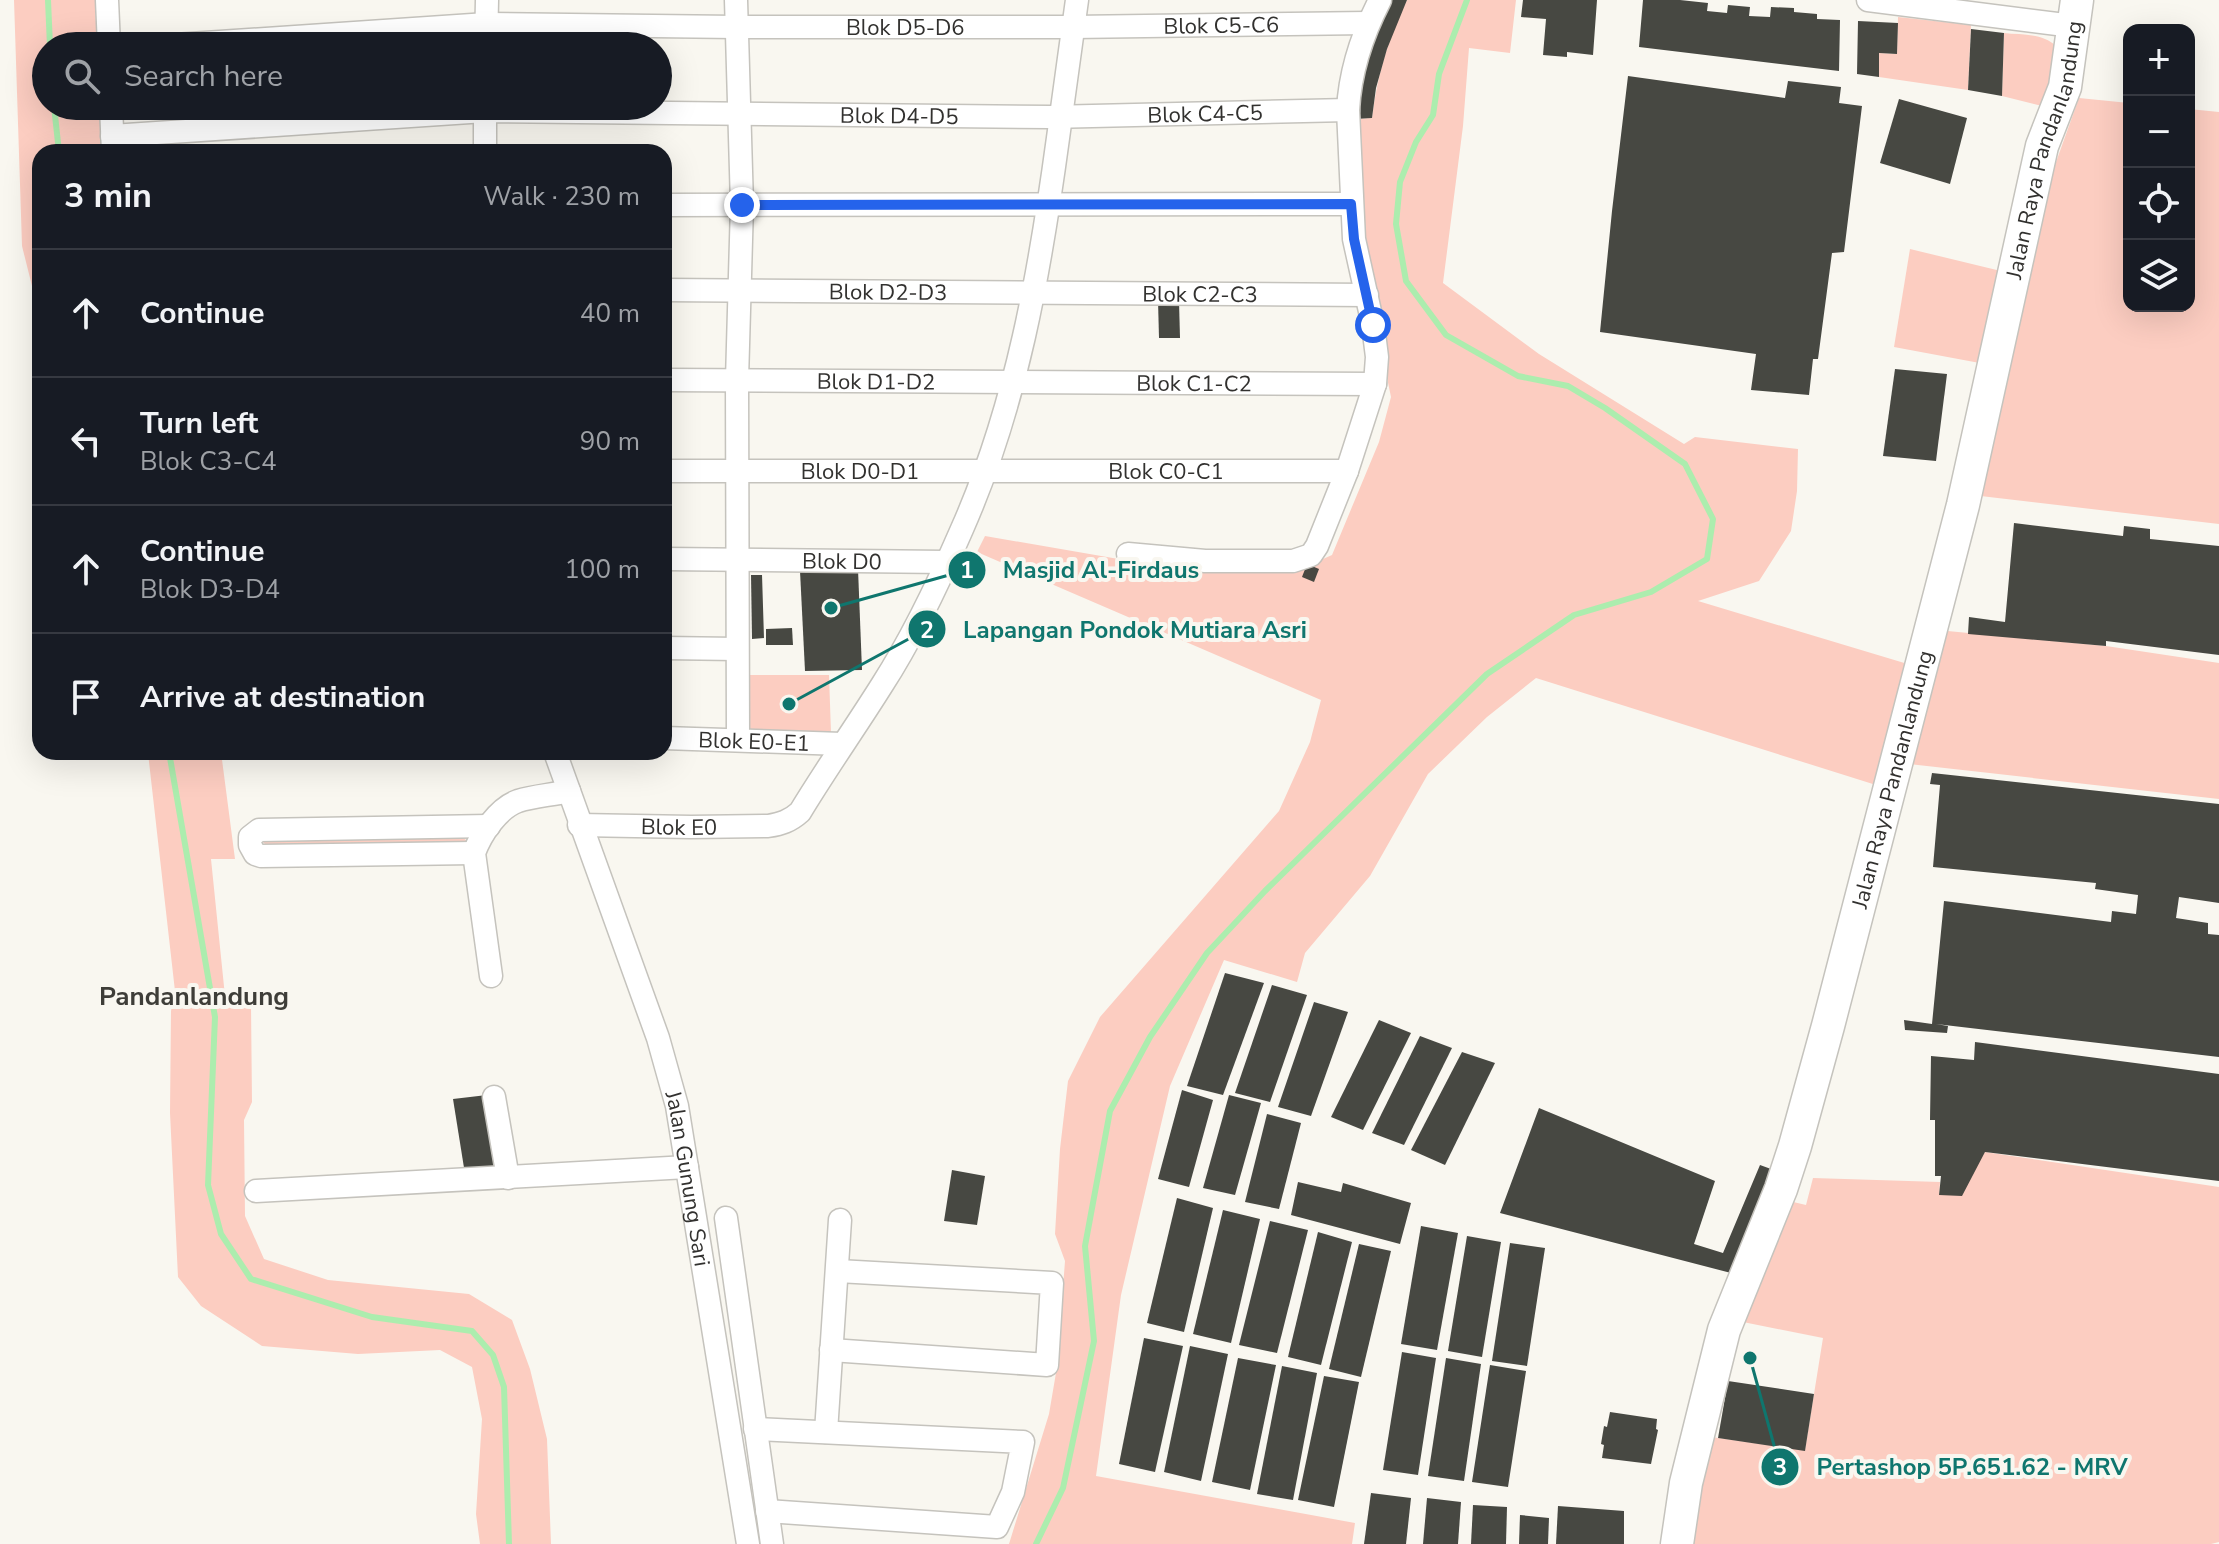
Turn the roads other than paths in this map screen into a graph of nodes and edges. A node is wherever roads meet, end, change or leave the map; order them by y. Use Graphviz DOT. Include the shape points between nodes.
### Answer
graph roads {
  1 [pos="107,0"];
  2 [pos="487,0"];
  3 [pos="736,0"];
  4 [pos="1077,0"];
  5 [pos="1380,0"];
  6 [pos="1868,0"];
  7 [pos="2075,11"];
  8 [pos="1368,23"];
  9 [pos="736,27"];
  10 [pos="1073,27"];
  11 [pos="108,32"];
  12 [pos="486,32"];
  13 [pos="580,32"];
  14 [pos="1348,110"];
  15 [pos="672,113"];
  16 [pos="739,114"];
  17 [pos="1061,117"];
  18 [pos="111,120"];
  19 [pos="368,120"];
  20 [pos="485,120"];
  21 [pos="112,144"];
  22 [pos="485,144"];
  23 [pos="1351,204"];
  24 [pos="672,205"];
  25 [pos="742,205"];
  26 [pos="1049,205"];
  27 [pos="672,290"];
  28 [pos="741,291"];
  29 [pos="1034,292"];
  30 [pos="1367,295"];
  31 [pos="672,380"];
  32 [pos="737,380"];
  33 [pos="1014,383"];
  34 [pos="1375,384"];
  35 [pos="737,470"];
  36 [pos="672,471"];
  37 [pos="985,471"];
  38 [pos="1347,471"];
  39 [pos="1128,554"];
  40 [pos="672,559"];
  41 [pos="737,561"];
  42 [pos="946,562"];
  43 [pos="672,648"];
  44 [pos="737,649"];
  45 [pos="672,738"];
  46 [pos="738,740"];
  47 [pos="842,744"];
  48 [pos="558,760"];
  49 [pos="569,791"];
  50 [pos="579,825"];
  51 [pos="489,826"];
  52 [pos="474,853"];
  53 [pos="491,976"];
  54 [pos="494,1097"];
  55 [pos="687,1167"];
  56 [pos="508,1178"];
  57 [pos="256,1191"];
  58 [pos="726,1218"];
  59 [pos="840,1220"];
  60 [pos="838,1271"];
  61 [pos="831,1350"];
  62 [pos="755,1429"];
  63 [pos="826,1432"];
  64 [pos="767,1511"];
  65 [pos="992,1536"];
  66 [pos="748,1544"];
  67 [pos="772,1544"];
  68 [pos="1677,1544"];
  1 -- 11 [label="street"];
  2 -- 12 [label="street"];
  3 -- 9 [label="street"];
  4 -- 10 [label="street"];
  5 -- 8 [label="street"];
  6 -- 7 [label="street"];
  7 -- 68 [label="street, Jalan Raya Pandanlandung" via="2065,87 2042,146 1963,505 1828,1026 1781,1189 1724,1330 1689,1469"];
  8 -- 10 [label="street, Blok C5-C6"];
  8 -- 14 [label="street"];
  9 -- 10 [label="street, Blok D5-D6"];
  9 -- 13 [label="street, Blok D5-D6"];
  9 -- 16 [label="street"];
  10 -- 17 [label="street"];
  14 -- 17 [label="street, Blok C4-C5"];
  14 -- 23 [label="street"];
  15 -- 16 [label="street, Blok D4-D5"];
  16 -- 17 [label="street, Blok D4-D5"];
  16 -- 25 [label="street"];
  17 -- 26 [label="street"];
  18 -- 21 [label="street"];
  19 -- 21 [label="street, Blok D4-D5"];
  20 -- 22 [label="street"];
  23 -- 26 [label="street"];
  23 -- 30 [label="street"];
  24 -- 25 [label="street"];
  25 -- 26 [label="street"];
  25 -- 28 [label="street"];
  26 -- 29 [label="street"];
  27 -- 28 [label="street, Blok D2-D3"];
  28 -- 29 [label="street, Blok D2-D3"];
  28 -- 32 [label="street"];
  29 -- 30 [label="street, Blok C2-C3"];
  29 -- 33 [label="street"];
  30 -- 34 [label="street" via="1377,357"];
  31 -- 32 [label="street, Blok D1-D2"];
  32 -- 33 [label="street, Blok D1-D2"];
  32 -- 35 [label="street"];
  33 -- 34 [label="street, Blok C1-C2"];
  33 -- 37 [label="street"];
  34 -- 38 [label="street"];
  35 -- 36 [label="street, Blok D0-D1"];
  35 -- 37 [label="street, Blok D0-D1"];
  35 -- 41 [label="street"];
  37 -- 38 [label="street, Blok C0-C1"];
  37 -- 42 [label="street"];
  38 -- 39 [label="street" via="1317,546 1301,560 1205,561"];
  40 -- 41 [label="street, Blok D0"];
  41 -- 42 [label="street, Blok D0"];
  41 -- 44 [label="street"];
  42 -- 47 [label="street" via="882,686"];
  43 -- 44 [label="street"];
  44 -- 46 [label="street"];
  45 -- 46 [label="street, Blok E0-E1"];
  46 -- 47 [label="street, Blok E0-E1"];
  47 -- 50 [label="street, Blok E0" via="800,812 780,824"];
  48 -- 49 [label="street, Jalan Gunung Sari"];
  49 -- 50 [label="street, Jalan Gunung Sari"];
  49 -- 51 [label="street" via="516,801"];
  50 -- 55 [label="street, Jalan Gunung Sari" via="658,1038"];
  51 -- 52 [label="street"];
  51 -- 52 [label="street" via="259,830 250,837 255,854 261,856"];
  52 -- 53 [label="street"];
  54 -- 56 [label="street"];
  55 -- 56 [label="street"];
  55 -- 66 [label="street, Jalan Gunung Sari"];
  56 -- 57 [label="street"];
  58 -- 62 [label="street"];
  59 -- 60 [label="street"];
  60 -- 61 [label="street"];
  60 -- 61 [label="street" via="1052,1283 1047,1365"];
  61 -- 63 [label="street"];
  62 -- 63 [label="street"];
  62 -- 64 [label="street"];
  63 -- 65 [label="street" via="1023,1442 1013,1492"];
  64 -- 65 [label="street"];
  64 -- 67 [label="street"];
}
